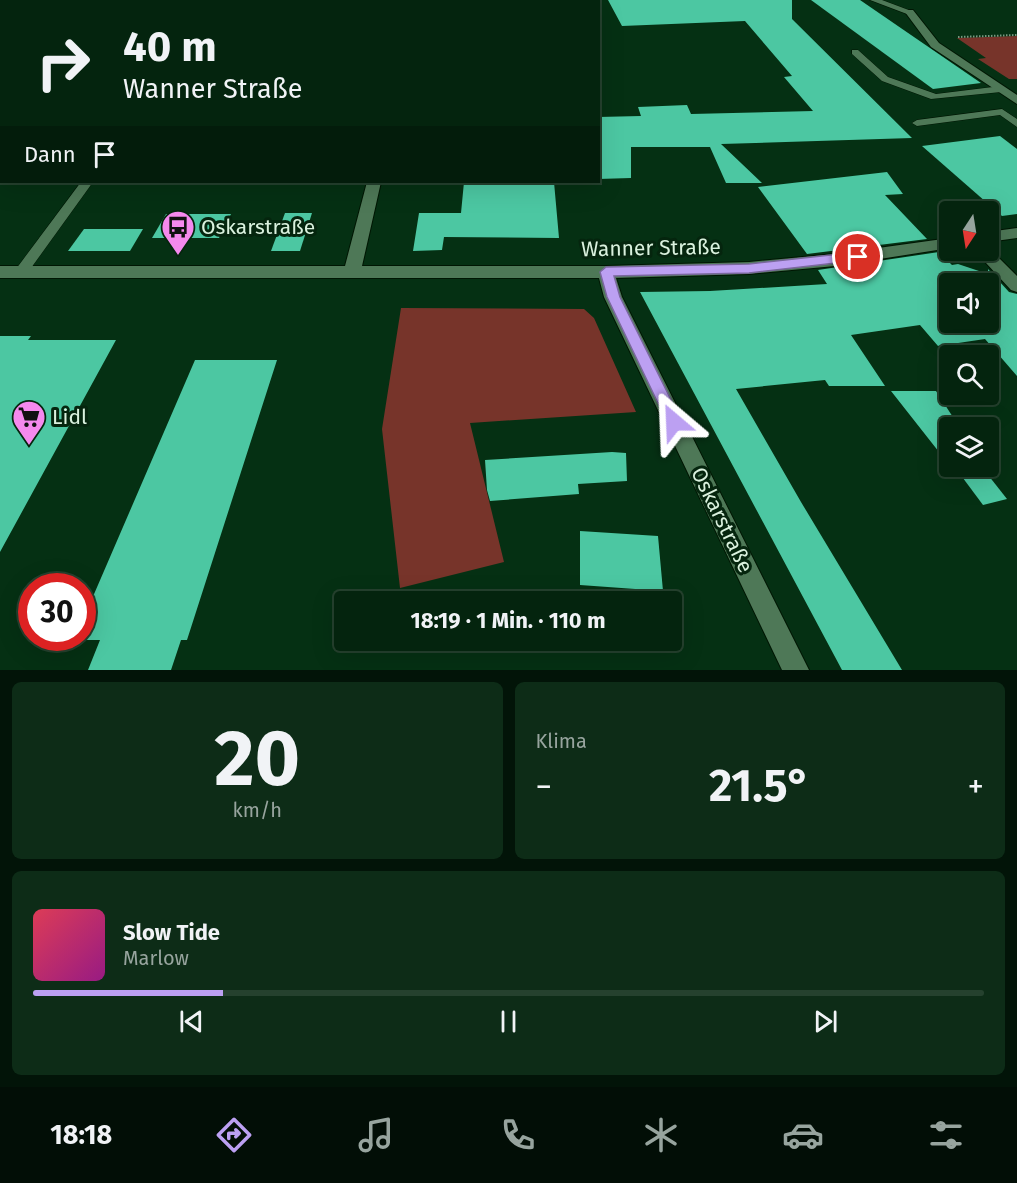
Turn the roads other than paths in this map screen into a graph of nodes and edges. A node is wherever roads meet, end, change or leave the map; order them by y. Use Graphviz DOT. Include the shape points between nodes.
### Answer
graph roads {
  1 [pos="874,0"];
  2 [pos="910,12"];
  3 [pos="855,52"];
  4 [pos="1001,89"];
  5 [pos="1017,100"];
  6 [pos="917,123"];
  7 [pos="1017,124"];
  8 [pos="86,183"];
  9 [pos="374,183"];
  10 [pos="1017,233"];
  11 [pos="999,235"];
  12 [pos="939,244"];
  13 [pos="993,261"];
  14 [pos="0,272"];
  15 [pos="21,272"];
  16 [pos="352,272"];
  17 [pos="606,272"];
  18 [pos="1017,286"];
  19 [pos="796,670"];
  1 -- 2 [label="lane"];
  2 -- 4 [label="street" via="928,38"];
  3 -- 4 [label="lane" via="885,79 935,97"];
  4 -- 5 [label="street"];
  6 -- 7 [label="lane" via="1002,112"];
  8 -- 15 [label="lane"];
  9 -- 16 [label="street"];
  10 -- 11 [label="street"];
  12 -- 17 [label="street, Wanner Straße" via="773,267"];
  13 -- 18 [label="street"];
  14 -- 15 [label="street, Wanner Straße"];
  15 -- 16 [label="street, Wanner Straße"];
  16 -- 17 [label="street, Wanner Straße"];
  17 -- 19 [label="street, Oskarstraße" via="613,297"];
}
